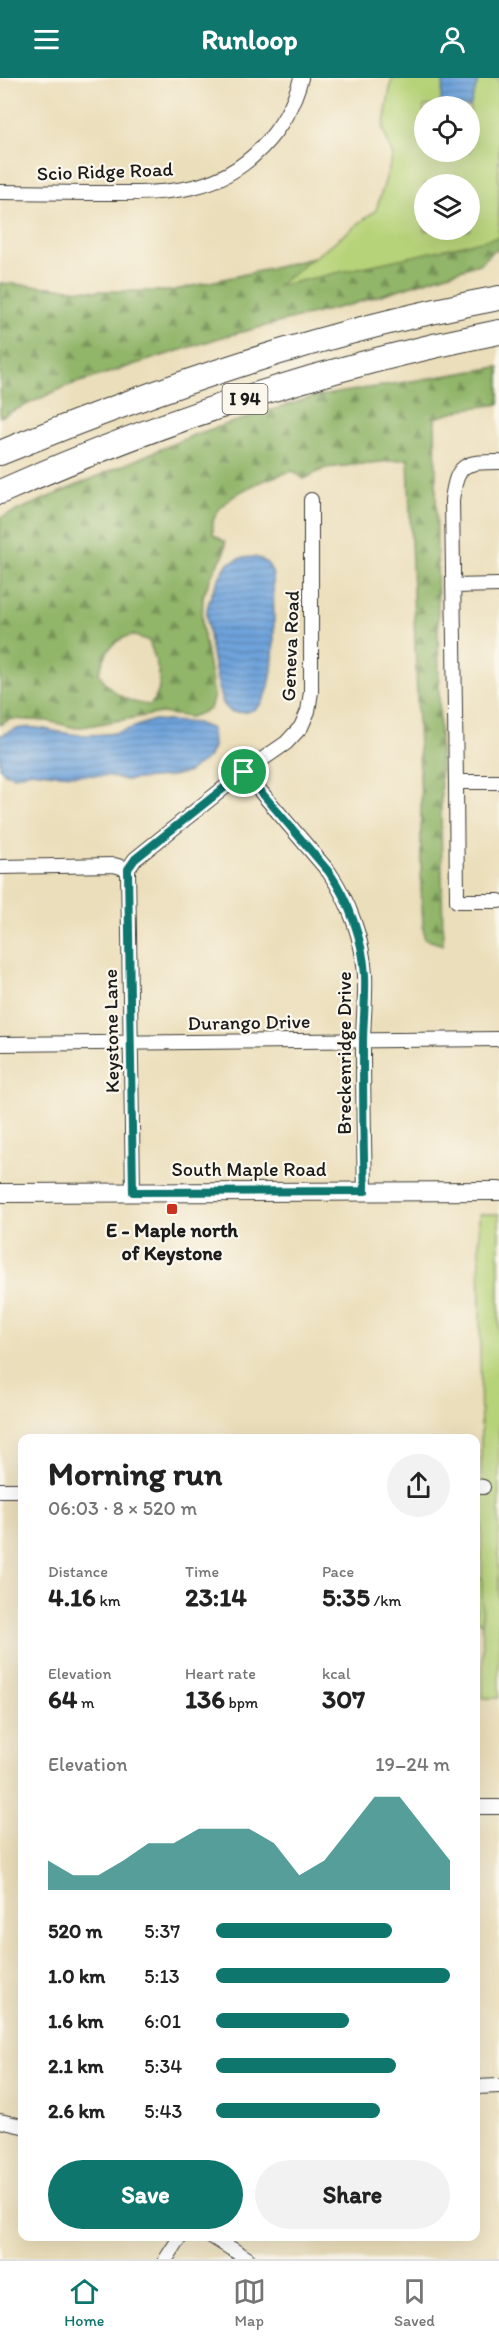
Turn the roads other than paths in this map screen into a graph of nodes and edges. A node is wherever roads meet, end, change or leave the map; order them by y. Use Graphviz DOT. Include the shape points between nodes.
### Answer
graph roads {
  1 [pos="301,78"];
  2 [pos="0,192"];
  3 [pos="499,298"];
  4 [pos="499,332"];
  5 [pos="0,453"];
  6 [pos="499,462"];
  7 [pos="0,492"];
  8 [pos="310,500"];
  9 [pos="499,585"];
  10 [pos="453,586"];
  11 [pos="244,772"];
  12 [pos="456,782"];
  13 [pos="499,782"];
  14 [pos="0,867"];
  15 [pos="128,869"];
  16 [pos="499,901"];
  17 [pos="499,1039"];
  18 [pos="363,1040"];
  19 [pos="131,1043"];
  20 [pos="0,1044"];
  21 [pos="365,1191"];
  22 [pos="499,1191"];
  23 [pos="133,1192"];
  24 [pos="0,1194"];
  25 [pos="18,1490"];
  26 [pos="0,1491"];
  27 [pos="480,1807"];
  28 [pos="499,1808"];
  29 [pos="499,2086"];
  30 [pos="480,2087"];
  31 [pos="0,2121"];
  32 [pos="18,2125"];
  33 [pos="177,2241"];
  34 [pos="219,2241"];
  35 [pos="166,2259"];
  36 [pos="248,2259"];
  1 -- 2 [label="street, Scio Ridge Road" via="277,132 251,158 224,176 193,187 138,193"];
  3 -- 5 [label="highway, I 94" via="340,333 208,374"];
  4 -- 7 [label="highway, I 94" via="421,348 270,390 119,442"];
  6 -- 10 [label="street" via="474,462 457,475 452,500"];
  8 -- 11 [label="street, Geneva Road" via="312,674 308,711 301,727 286,743"];
  9 -- 10 [label="street"];
  10 -- 12 [label="street"];
  11 -- 15 [label="street, Geneva Road" via="135,859"];
  11 -- 18 [label="street, Breckenridge Drive" via="339,886 362,953"];
  12 -- 13 [label="street"];
  12 -- 16 [label="street" via="457,901"];
  14 -- 15 [label="street" via="114,865"];
  15 -- 19 [label="street, Keystone Lane"];
  17 -- 18 [label="street, Durango Drive"];
  18 -- 19 [label="street, Durango Drive"];
  18 -- 21 [label="street, Breckenridge Drive"];
  19 -- 20 [label="street, Durango Drive"];
  19 -- 23 [label="street, Keystone Lane"];
  21 -- 22 [label="street, South Maple Road"];
  21 -- 23 [label="street, South Maple Road"];
  23 -- 24 [label="street, South Maple Road"];
  25 -- 26 [label="street"];
  27 -- 28 [label="street"];
  29 -- 30 [label="street"];
  31 -- 32 [label="street"];
  33 -- 35 [label="street"];
  34 -- 36 [label="street"];
}
